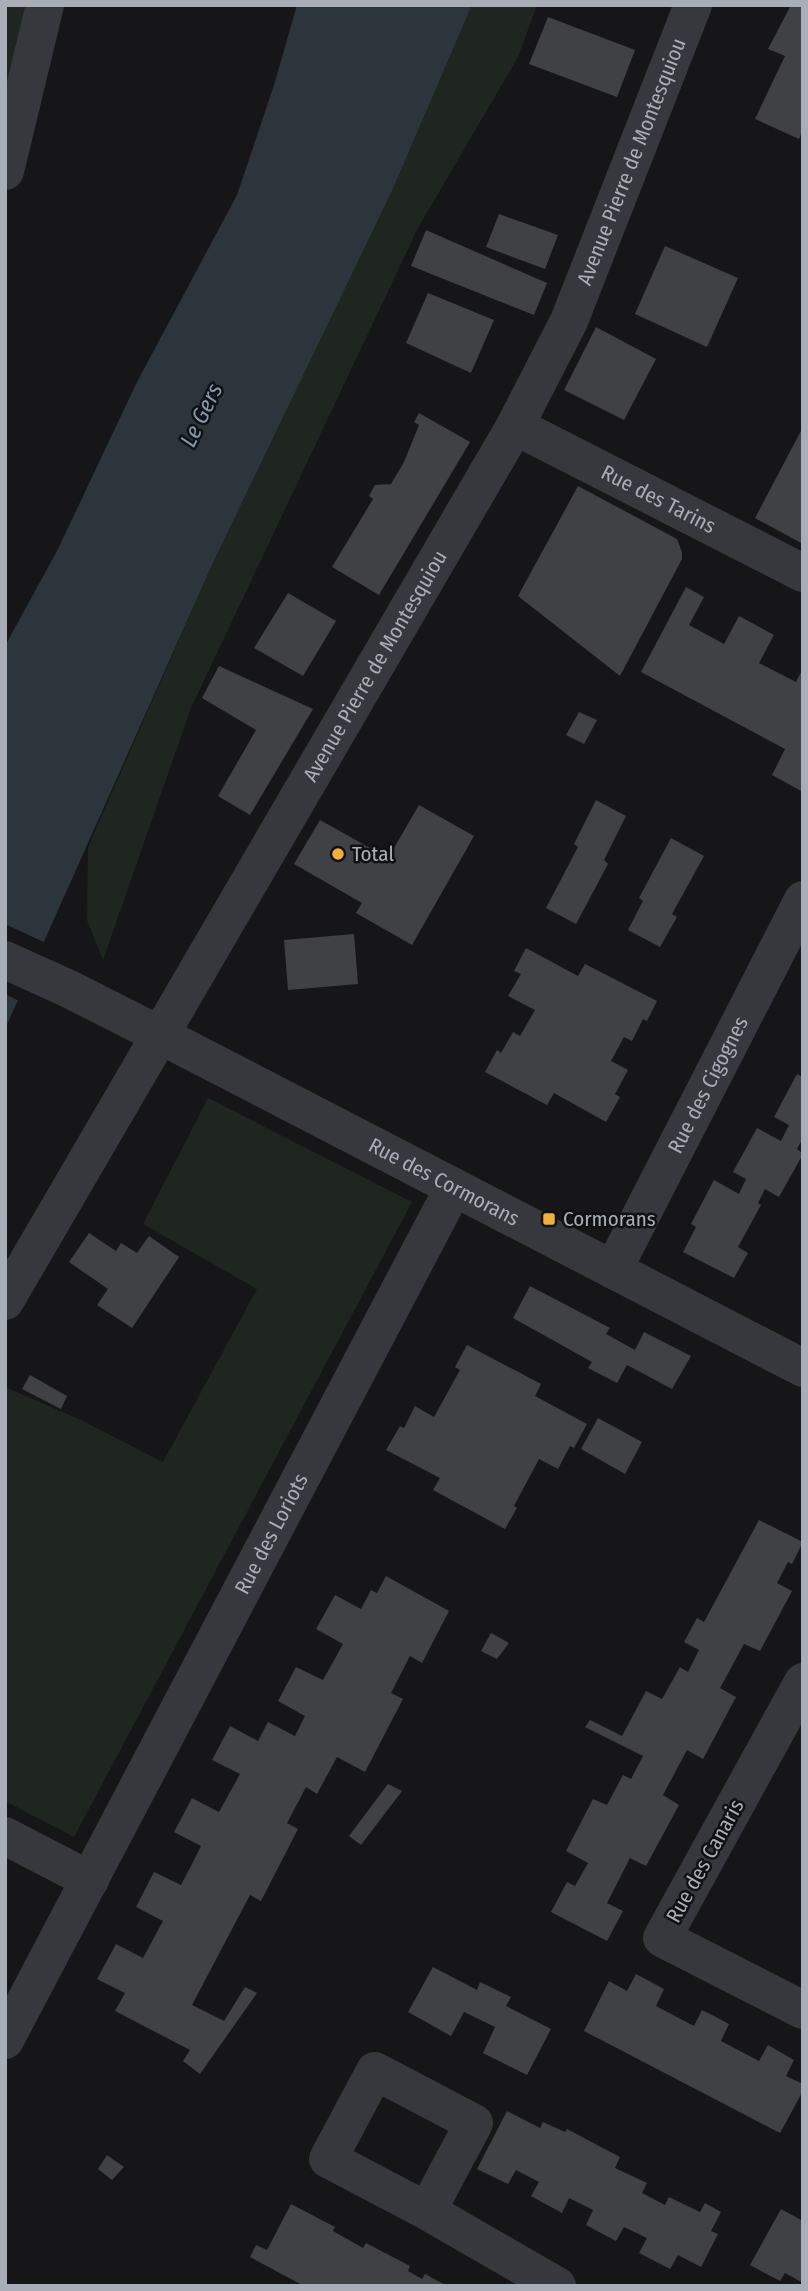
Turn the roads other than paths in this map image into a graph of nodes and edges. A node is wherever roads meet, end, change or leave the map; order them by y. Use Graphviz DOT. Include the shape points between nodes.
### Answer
graph roads {
  1 [pos="45,5"];
  2 [pos="693,5"];
  3 [pos="5,171"];
  4 [pos="515,426"];
  5 [pos="803,573"];
  6 [pos="803,900"];
  7 [pos="5,960"];
  8 [pos="160,1035"];
  9 [pos="454,1187"];
  10 [pos="613,1270"];
  11 [pos="5,1301"];
  12 [pos="803,1368"];
  13 [pos="803,1682"];
  14 [pos="5,1836"];
  15 [pos="90,1880"];
  16 [pos="803,2010"];
  17 [pos="5,2040"];
  18 [pos="427,2211"];
  19 [pos="557,2286"];
  1 -- 3 [label="street"];
  2 -- 4 [label="street, Avenue Pierre de Montesquiou" via="569,321"];
  4 -- 5 [label="street, Rue des Tarins"];
  4 -- 8 [label="street, Avenue Pierre de Montesquiou"];
  6 -- 10 [label="street, Rue des Cigognes"];
  7 -- 8 [label="street, Rue des Cormorans"];
  8 -- 9 [label="street, Rue des Cormorans"];
  8 -- 11 [label="street, Avenue Pierre de Montesquiou"];
  9 -- 10 [label="street, Rue des Cormorans"];
  9 -- 15 [label="street, Rue des Loriots"];
  10 -- 12 [label="street, Rue des Cormorans"];
  13 -- 16 [label="street, Rue des Canaris" via="662,1938"];
  14 -- 15 [label="street"];
  15 -- 17 [label="street, Rue des Loriots"];
  18 -- 19 [label="street"];
}
